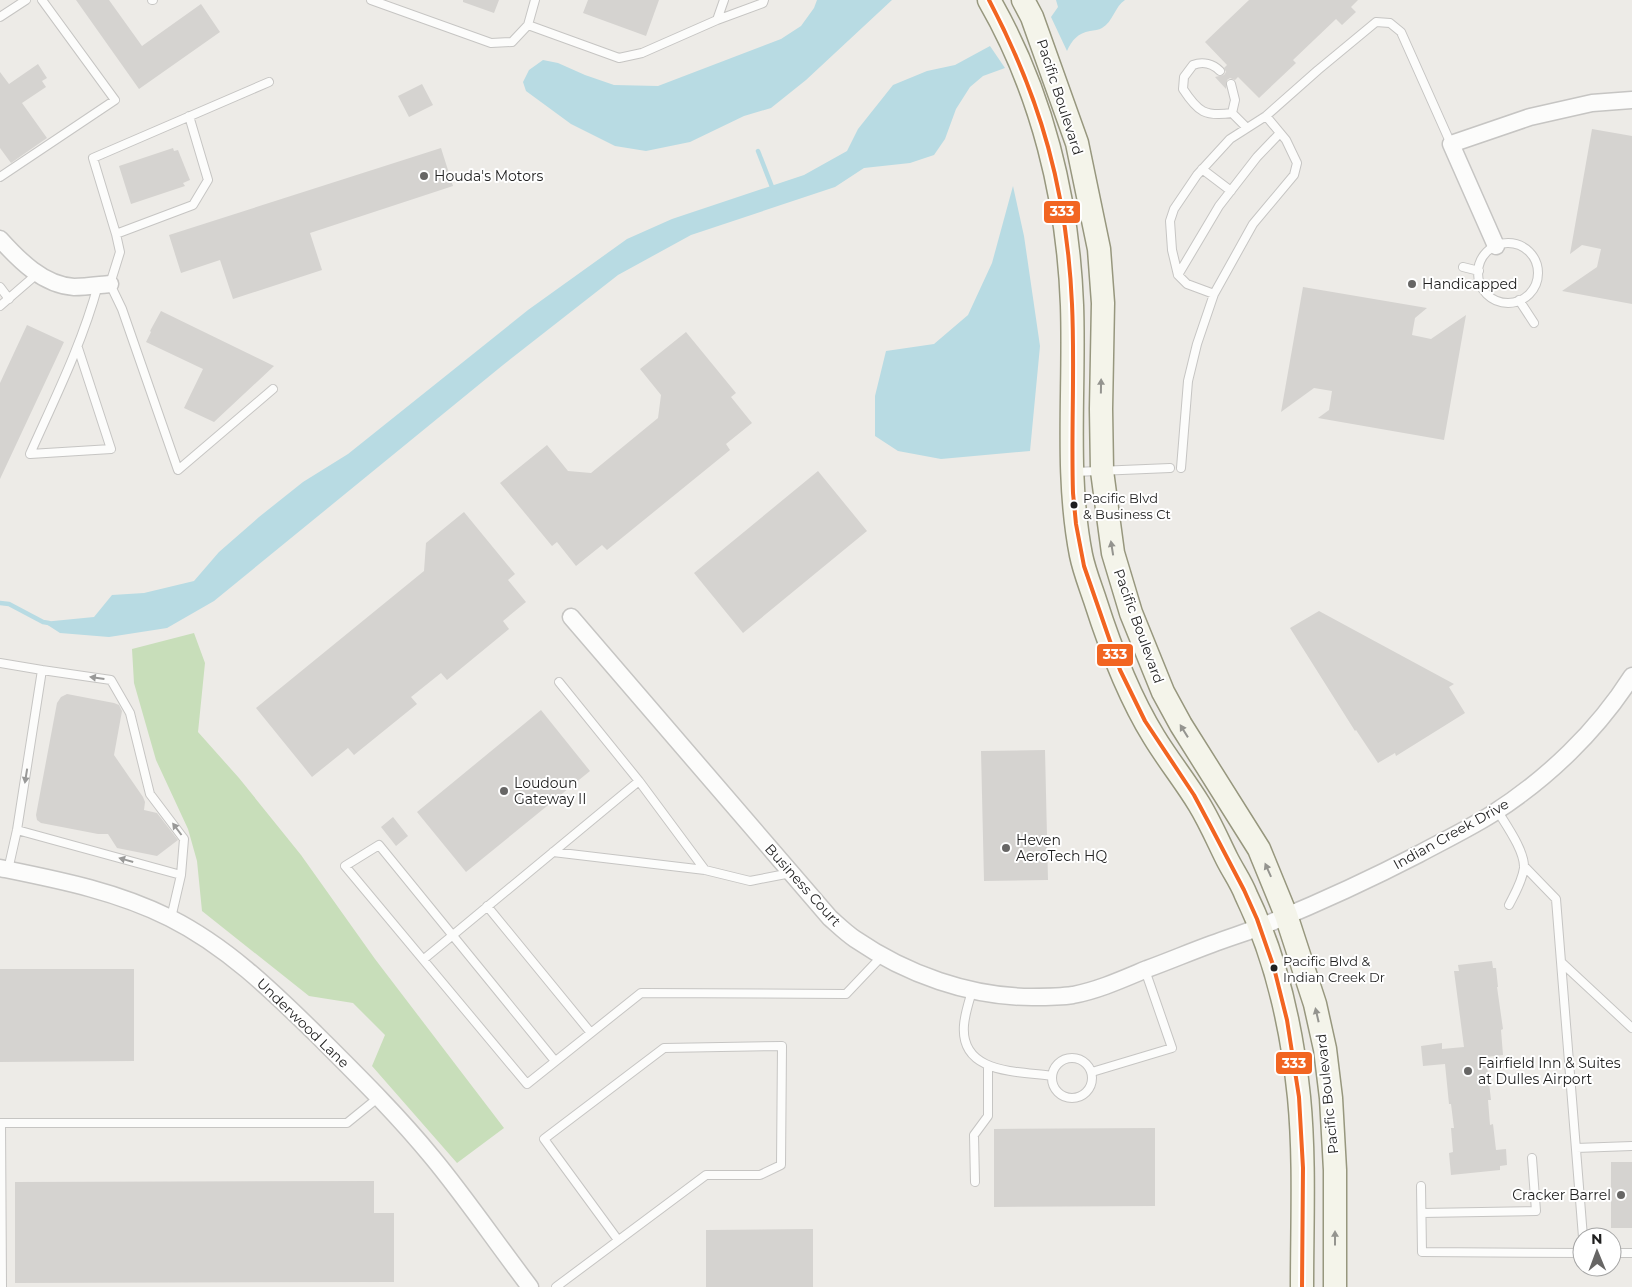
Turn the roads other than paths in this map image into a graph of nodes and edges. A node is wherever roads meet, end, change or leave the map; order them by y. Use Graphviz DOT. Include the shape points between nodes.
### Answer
graph roads {
  1 [pos="26,0"];
  2 [pos="42,0"];
  3 [pos="371,0"];
  4 [pos="535,0"];
  5 [pos="724,0"];
  6 [pos="764,0"];
  7 [pos="989,0"];
  8 [pos="1028,8"];
  9 [pos="0,17"];
  10 [pos="717,20"];
  11 [pos="528,25"];
  12 [pos="1220,71"];
  13 [pos="269,82"];
  14 [pos="1231,84"];
  15 [pos="1632,100"];
  16 [pos="1232,113"];
  17 [pos="189,116"];
  18 [pos="1266,116"];
  19 [pos="1247,128"];
  20 [pos="1280,133"];
  21 [pos="1450,144"];
  22 [pos="1202,169"];
  23 [pos="0,177"];
  24 [pos="1231,191"];
  25 [pos="116,234"];
  26 [pos="0,238"];
  27 [pos="1496,246"];
  28 [pos="1463,267"];
  29 [pos="1478,271"];
  30 [pos="37,274"];
  31 [pos="1178,275"];
  32 [pos="104,284"];
  33 [pos="0,287"];
  34 [pos="1214,294"];
  35 [pos="9,299"];
  36 [pos="1519,300"];
  37 [pos="0,306"];
  38 [pos="1534,323"];
  39 [pos="78,348"];
  40 [pos="273,389"];
  41 [pos="1170,468"];
  42 [pos="1181,468"];
  43 [pos="1102,471"];
  44 [pos="1073,472"];
  45 [pos="571,617"];
  46 [pos="0,663"];
  47 [pos="42,670"];
  48 [pos="1632,676"];
  49 [pos="559,682"];
  50 [pos="639,781"];
  51 [pos="1497,810"];
  52 [pos="18,830"];
  53 [pos="553,852"];
  54 [pos="1524,866"];
  55 [pos="4,869"];
  56 [pos="706,870"];
  57 [pos="791,872"];
  58 [pos="181,875"];
  59 [pos="1509,905"];
  60 [pos="487,906"];
  61 [pos="1286,915"];
  62 [pos="171,918"];
  63 [pos="1260,927"];
  64 [pos="453,935"];
  65 [pos="883,956"];
  66 [pos="424,959"];
  67 [pos="1561,962"];
  68 [pos="1145,970"];
  69 [pos="972,991"];
  70 [pos="1632,1028"];
  71 [pos="591,1033"];
  72 [pos="555,1062"];
  73 [pos="988,1067"];
  74 [pos="1092,1072"];
  75 [pos="1052,1076"];
  76 [pos="378,1097"];
  77 [pos="1,1123"];
  78 [pos="1632,1146"];
  79 [pos="1576,1148"];
  80 [pos="1532,1158"];
  81 [pos="975,1182"];
  82 [pos="1421,1186"];
  83 [pos="1422,1213"];
  84 [pos="1582,1227"];
  85 [pos="618,1240"];
  86 [pos="1572,1253"];
  87 [pos="2,1287"];
  88 [pos="530,1287"];
  89 [pos="556,1287"];
  90 [pos="1302,1287"];
  91 [pos="1335,1287"];
  1 -- 9 [label="lane"];
  2 -- 23 [label="lane" via="115,100"];
  3 -- 11 [label="lane" via="491,43 512,42"];
  4 -- 11 [label="lane"];
  5 -- 10 [label="lane"];
  6 -- 10 [label="lane"];
  7 -- 44 [label="main road, Pacific Boulevard" via="1005,27 1025,75 1050,148 1063,206 1072,302"];
  43 -- 8 [label="main road, Pacific Boulevard, one-way" via="1103,303 1099,249 1077,143"];
  10 -- 11 [label="lane" via="642,53 619,58"];
  12 -- 16 [label="lane" via="1206,63 1193,65 1184,77 1183,89 1202,112 1216,115"];
  13 -- 17 [label="lane"];
  14 -- 16 [label="lane" via="1235,100"];
  15 -- 21 [label="street" via="1592,103 1530,117"];
  16 -- 19 [label="lane"];
  17 -- 25 [label="lane" via="208,180 193,205"];
  17 -- 25 [label="lane" via="93,158"];
  18 -- 19 [label="lane"];
  18 -- 20 [label="lane"];
  18 -- 21 [label="lane" via="1376,22 1390,23 1401,32"];
  19 -- 22 [label="lane" via="1230,139"];
  20 -- 24 [label="lane"];
  20 -- 34 [label="lane" via="1297,163 1294,175 1253,224"];
  21 -- 27 [label="street"];
  22 -- 24 [label="lane"];
  22 -- 31 [label="lane" via="1174,209 1170,221"];
  24 -- 31 [label="lane"];
  25 -- 32 [label="lane" via="120,252"];
  26 -- 30 [label="street"];
  27 -- 29 [label="lane" via="1485,252"];
  27 -- 36 [label="lane" via="1506,242 1518,244 1536,260 1536,285"];
  28 -- 29 [label="lane"];
  29 -- 36 [label="lane" via="1478,278 1488,294 1498,301 1509,303"];
  30 -- 32 [label="street" via="75,287"];
  30 -- 35 [label="lane"];
  31 -- 34 [label="lane" via="1187,284"];
  32 -- 39 [label="lane"];
  32 -- 40 [label="lane" via="122,309 178,470"];
  33 -- 35 [label="lane"];
  34 -- 42 [label="lane" via="1188,382"];
  35 -- 37 [label="lane"];
  36 -- 38 [label="lane"];
  39 -- 39 [label="lane" via="62,383 30,454 111,449"];
  41 -- 43 [label="lane"];
  43 -- 44 [label="lane"];
  61 -- 43 [label="main road, Pacific Boulevard, one-way" via="1259,849 1181,725 1146,654 1113,553"];
  44 -- 63 [label="main road, Pacific Boulevard" via="1081,555 1116,660 1152,734 1199,804"];
  45 -- 57 [label="street, Business Court"];
  46 -- 47 [label="lane"];
  47 -- 52 [label="lane, one-way"];
  58 -- 47 [label="lane, one-way" via="184,839 150,794 130,713 111,680"];
  48 -- 51 [label="street, Indian Creek Drive" via="1600,720 1576,745 1521,794"];
  49 -- 50 [label="lane"];
  50 -- 53 [label="lane"];
  50 -- 56 [label="lane"];
  51 -- 54 [label="lane" via="1520,849"];
  51 -- 61 [label="street, Indian Creek Drive" via="1386,871"];
  52 -- 55 [label="lane"];
  58 -- 52 [label="lane, one-way"];
  53 -- 56 [label="lane"];
  53 -- 60 [label="lane"];
  54 -- 59 [label="lane" via="1521,881"];
  54 -- 67 [label="lane" via="1556,899"];
  55 -- 62 [label="street, Underwood Lane" via="102,890"];
  56 -- 57 [label="lane" via="750,881"];
  57 -- 65 [label="street, Business Court" via="830,918"];
  58 -- 62 [label="lane"];
  60 -- 64 [label="lane"];
  60 -- 71 [label="lane"];
  61 -- 63 [label="street, Indian Creek Drive"];
  91 -- 61 [label="main road, Pacific Boulevard, one-way" via="1335,1170 1325,1049 1315,1004"];
  62 -- 76 [label="street, Underwood Lane" via="226,953 276,995"];
  63 -- 68 [label="street, Business Court"];
  63 -- 90 [label="main road, Pacific Boulevard" via="1292,1042 1299,1099"];
  64 -- 66 [label="lane"];
  64 -- 66 [label="lane" via="379,845 346,866"];
  64 -- 72 [label="lane"];
  65 -- 69 [label="street, Business Court" via="919,973"];
  65 -- 71 [label="lane" via="846,994 640,993"];
  66 -- 72 [label="lane" via="527,1084"];
  67 -- 70 [label="lane"];
  67 -- 79 [label="lane"];
  68 -- 69 [label="street, Business Court" via="1116,983 1073,995 1031,997"];
  68 -- 74 [label="lane" via="1172,1048"];
  69 -- 73 [label="lane" via="964,1037 976,1060"];
  71 -- 72 [label="lane"];
  73 -- 75 [label="lane"];
  73 -- 81 [label="lane" via="988,1116 974,1135"];
  74 -- 75 [label="lane" via="1085,1061 1074,1057 1060,1061"];
  74 -- 75 [label="lane" via="1088,1092 1073,1098 1056,1090"];
  76 -- 77 [label="lane" via="347,1123"];
  76 -- 88 [label="street, Underwood Lane" via="433,1158"];
  77 -- 87 [label="lane"];
  78 -- 79 [label="lane"];
  79 -- 84 [label="lane"];
  80 -- 83 [label="lane" via="1536,1211"];
  82 -- 83 [label="lane"];
  83 -- 86 [label="lane" via="1422,1252"];
  85 -- 85 [label="lane" via="544,1139 664,1048 782,1046 781,1165 760,1175 706,1175"];
  85 -- 89 [label="lane"];
}
